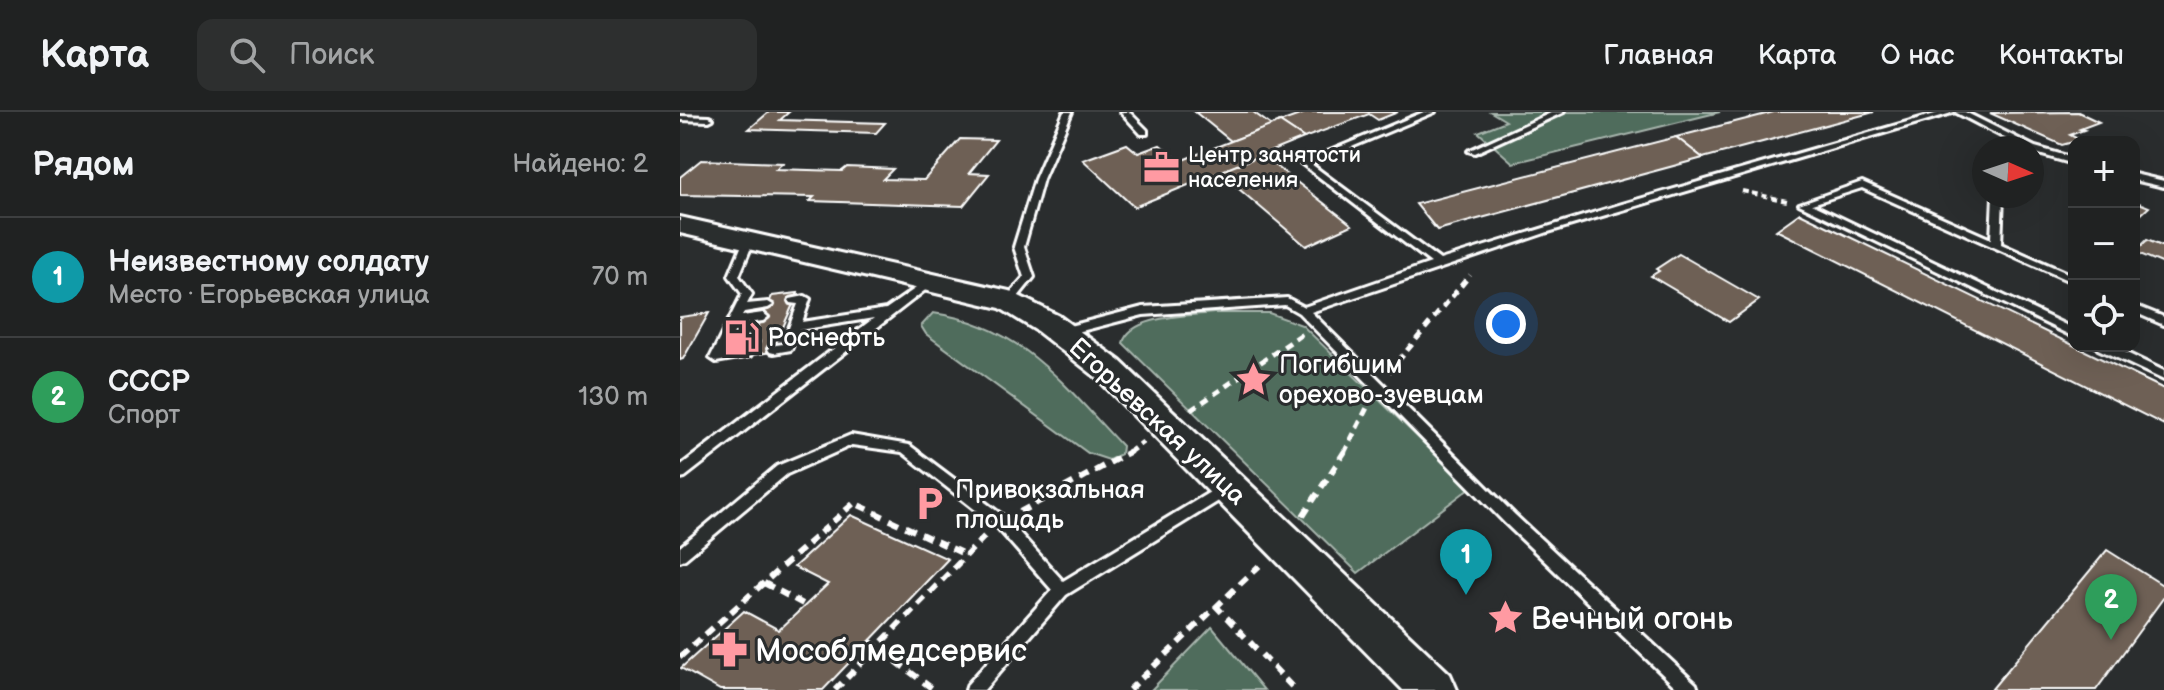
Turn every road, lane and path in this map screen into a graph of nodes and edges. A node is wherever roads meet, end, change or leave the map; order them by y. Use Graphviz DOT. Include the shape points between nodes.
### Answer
graph roads {
  1 [pos="1068,112"];
  2 [pos="1125,112"];
  3 [pos="1431,112"];
  4 [pos="1560,112"];
  5 [pos="1951,112"];
  6 [pos="1959,112"];
  7 [pos="680,118"];
  8 [pos="709,119"];
  9 [pos="1144,132"];
  10 [pos="2005,136"];
  11 [pos="1472,151"];
  12 [pos="2044,154"];
  13 [pos="2068,160"];
  14 [pos="2140,178"];
  15 [pos="1699,183"];
  16 [pos="2164,184"];
  17 [pos="1804,204"];
  18 [pos="1998,208"];
  19 [pos="680,225"];
  20 [pos="749,240"];
  21 [pos="1497,244"];
  22 [pos="1996,245"];
  23 [pos="1437,263"];
  24 [pos="2068,277"];
  25 [pos="929,282"];
  26 [pos="1009,301"];
  27 [pos="768,305"];
  28 [pos="795,308"];
  29 [pos="739,309"];
  30 [pos="1303,311"];
  31 [pos="2140,311"];
  32 [pos="889,313"];
  33 [pos="763,317"];
  34 [pos="734,321"];
  35 [pos="2164,321"];
  36 [pos="2068,330"];
  37 [pos="1062,332"];
  38 [pos="752,342"];
  39 [pos="722,346"];
  40 [pos="2114,352"];
  41 [pos="746,353"];
  42 [pos="2164,376"];
  43 [pos="1378,386"];
  44 [pos="680,473"];
  45 [pos="1231,486"];
  46 [pos="1285,544"];
  47 [pos="680,555"];
  48 [pos="764,583"];
  49 [pos="1061,590"];
  50 [pos="805,605"];
  51 [pos="1215,605"];
  52 [pos="869,641"];
  53 [pos="879,646"];
  54 [pos="680,657"];
  55 [pos="835,690"];
  56 [pos="934,690"];
  57 [pos="974,690"];
  58 [pos="1129,690"];
  59 [pos="1295,690"];
  60 [pos="1434,690"];
  61 [pos="1690,690"];
  1 -- 26 [label="lane" via="1039,179 1019,247 1029,277"];
  2 -- 9 [label="lane"];
  3 -- 23 [label="lane" via="1305,163"];
  4 -- 11 [label="lane"];
  5 -- 15 [label="lane"];
  6 -- 10 [label="lane"];
  7 -- 8 [label="lane"];
  12 -- 13 [label="lane"];
  14 -- 16 [label="lane"];
  15 -- 17 [label="path"];
  15 -- 21 [label="lane"];
  17 -- 22 [label="lane" via="1862,185"];
  17 -- 36 [label="lane"];
  18 -- 22 [label="lane"];
  19 -- 20 [label="main road, Егорьевская улица"];
  20 -- 25 [label="main road, Егорьевская улица"];
  20 -- 29 [label="lane" via="734,276 747,294"];
  21 -- 23 [label="lane"];
  21 -- 43 [label="path"];
  22 -- 24 [label="lane"];
  23 -- 30 [label="lane"];
  25 -- 26 [label="main road, Егорьевская улица"];
  25 -- 32 [label="lane"];
  26 -- 37 [label="main road, Егорьевская улица"];
  27 -- 29 [label="lane"];
  28 -- 32 [label="lane" via="784,338"];
  29 -- 34 [label="lane"];
  30 -- 37 [label="lane" via="1287,301 1143,311"];
  30 -- 43 [label="lane"];
  31 -- 35 [label="lane"];
  32 -- 44 [label="lane"];
  33 -- 34 [label="lane"];
  34 -- 39 [label="lane"];
  37 -- 45 [label="main road, Егорьевская улица"];
  38 -- 39 [label="lane"];
  39 -- 41 [label="lane" via="716,358"];
  40 -- 42 [label="lane"];
  43 -- 46 [label="path" via="1342,456"];
  43 -- 61 [label="lane"];
  45 -- 46 [label="main road, Егорьевская улица"];
  45 -- 49 [label="lane"];
  46 -- 51 [label="path"];
  46 -- 60 [label="main road, Егорьевская улица"];
  47 -- 49 [label="lane" via="782,470 851,440 905,448 1001,522"];
  48 -- 50 [label="path"];
  48 -- 53 [label="path" via="854,503 964,554"];
  48 -- 54 [label="path"];
  49 -- 57 [label="lane"];
  51 -- 58 [label="path"];
  51 -- 59 [label="path"];
  52 -- 53 [label="path"];
  53 -- 55 [label="path"];
  53 -- 56 [label="path"];
}
